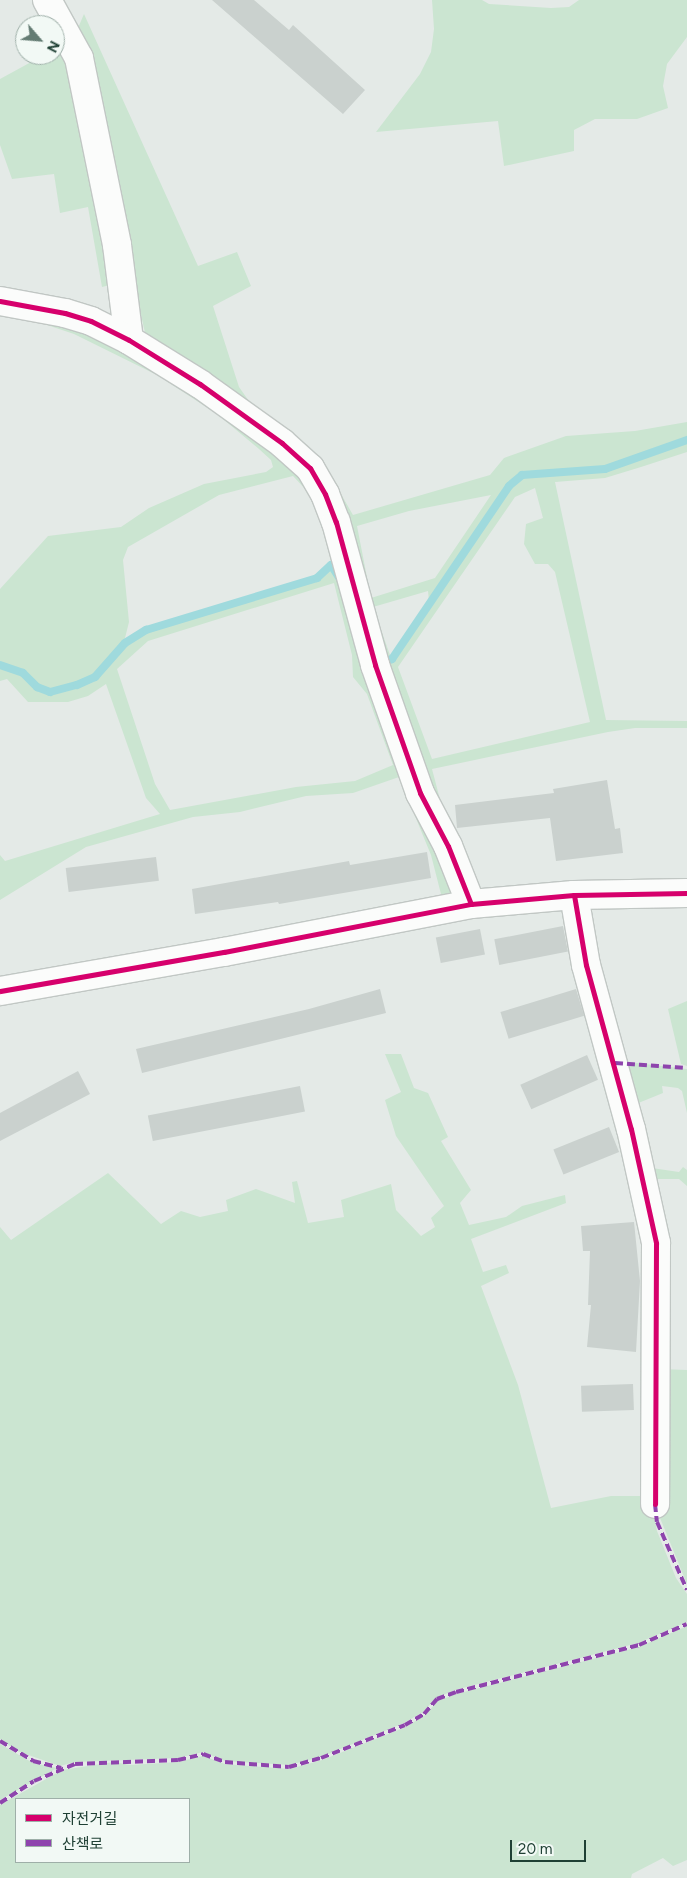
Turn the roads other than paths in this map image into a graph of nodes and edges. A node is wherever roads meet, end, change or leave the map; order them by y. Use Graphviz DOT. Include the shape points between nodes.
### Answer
graph roads {
  1 [pos="47,0"];
  2 [pos="0,301"];
  3 [pos="129,340"];
  4 [pos="687,893"];
  5 [pos="574,895"];
  6 [pos="471,904"];
  7 [pos="0,991"];
  8 [pos="655,1504"];
  1 -- 3 [label="street" via="79,58 117,245"];
  2 -- 3 [label="street" via="65,313 91,321"];
  3 -- 6 [label="street" via="168,362 282,443 310,468 326,494 375,665 420,793 448,846"];
  4 -- 5 [label="street"];
  5 -- 6 [label="street"];
  5 -- 8 [label="street" via="586,965 626,1110 656,1243"];
  6 -- 7 [label="street"];
}
